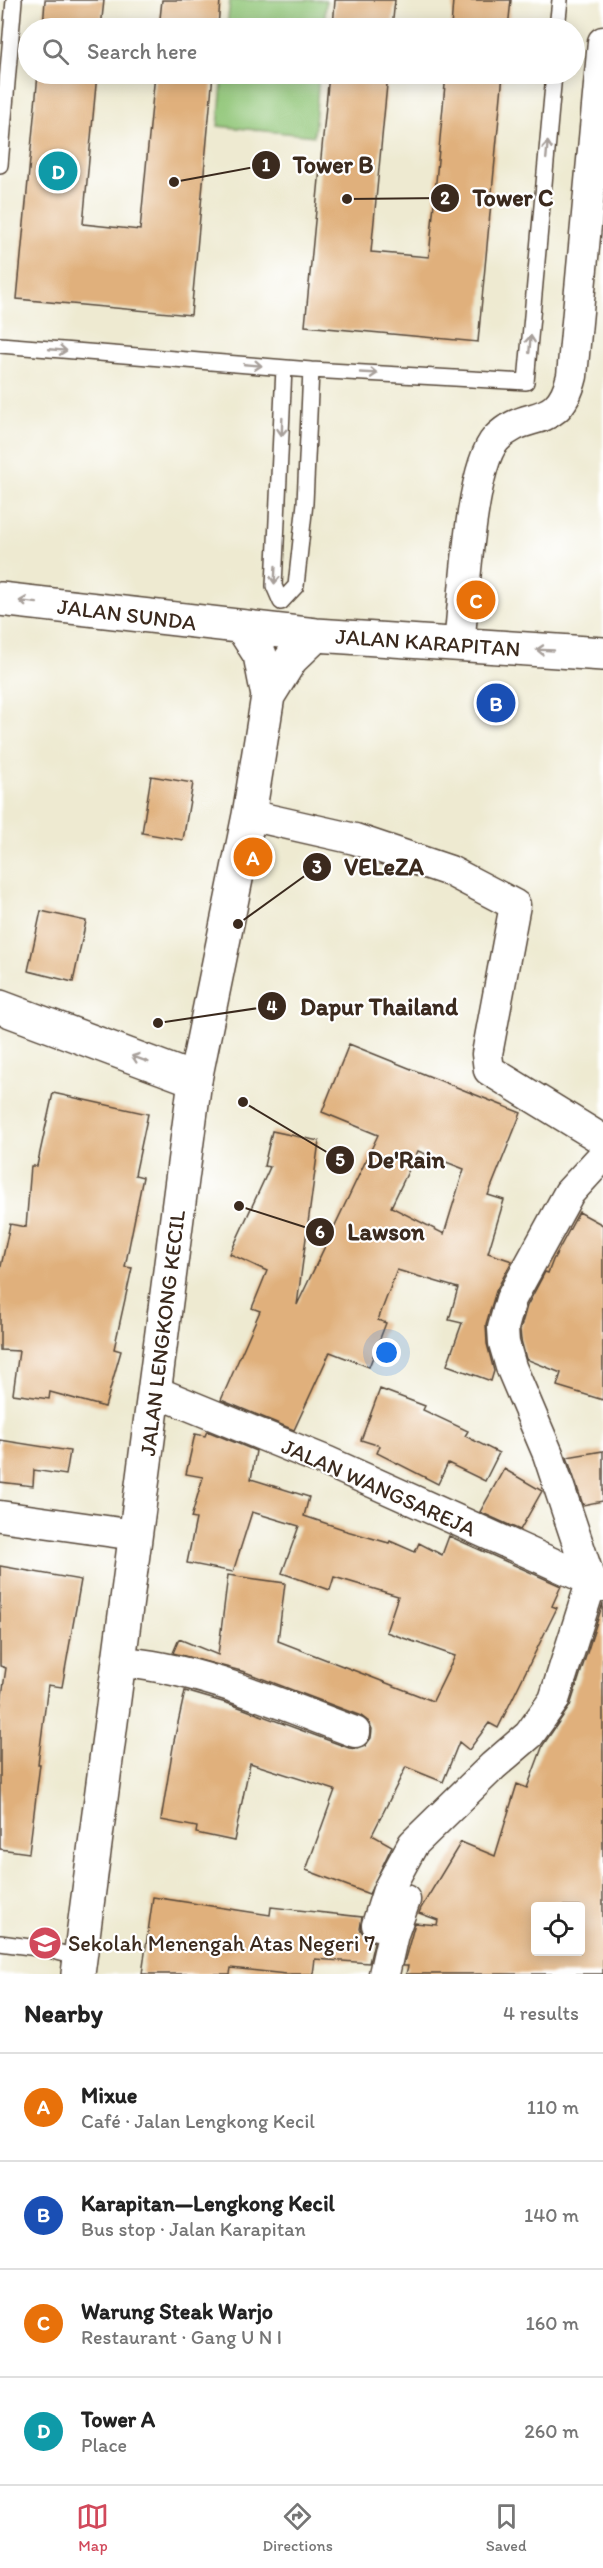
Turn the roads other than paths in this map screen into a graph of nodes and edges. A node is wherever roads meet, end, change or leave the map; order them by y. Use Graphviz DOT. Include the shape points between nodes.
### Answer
graph roads {
  1 [pos="14,0"];
  2 [pos="560,0"];
  3 [pos="558,18"];
  4 [pos="603,42"];
  5 [pos="553,84"];
  6 [pos="0,165"];
  7 [pos="0,345"];
  8 [pos="284,368"];
  9 [pos="311,370"];
  10 [pos="0,599"];
  11 [pos="263,622"];
  12 [pos="316,635"];
  13 [pos="459,645"];
  14 [pos="603,654"];
  15 [pos="268,696"];
  16 [pos="249,815"];
  17 [pos="0,1007"];
  18 [pos="195,1080"];
  19 [pos="603,1140"];
  20 [pos="603,1156"];
  21 [pos="154,1391"];
  22 [pos="0,1516"];
  23 [pos="135,1535"];
  24 [pos="597,1584"];
  25 [pos="119,1662"];
  26 [pos="355,1732"];
  27 [pos="529,1735"];
  28 [pos="377,1925"];
  29 [pos="0,1943"];
  30 [pos="80,1966"];
  31 [pos="384,1974"];
  1 -- 6 [label="lane"];
  2 -- 3 [label="lane"];
  4 -- 13 [label="street" via="572,376 562,404 548,416 515,426 495,440 481,470"];
  9 -- 5 [label="lane, one-way" via="526,382"];
  7 -- 8 [label="lane, one-way"];
  8 -- 9 [label="lane"];
  8 -- 11 [label="lane, one-way" via="274,586"];
  9 -- 11 [label="lane" via="305,503 296,586"];
  11 -- 10 [label="main road, JALAN SUNDA, one-way"];
  11 -- 12 [label="main road, JALAN KARAPITAN"];
  11 -- 15 [label="main road, JALAN LENGKONG KECIL" via="260,655"];
  12 -- 13 [label="main road, JALAN KARAPITAN"];
  12 -- 15 [label="main road, JALAN LENGKONG KECIL" via="291,659"];
  14 -- 13 [label="main road, JALAN KARAPITAN, one-way"];
  15 -- 16 [label="main road, JALAN LENGKONG KECIL"];
  16 -- 18 [label="main road, JALAN LENGKONG KECIL"];
  16 -- 19 [label="street" via="355,839 450,871 515,904 487,1054 489,1070"];
  18 -- 17 [label="main road, one-way"];
  18 -- 21 [label="main road, JALAN LENGKONG KECIL"];
  20 -- 24 [label="street" via="569,1193 511,1299 503,1328 511,1366"];
  21 -- 23 [label="main road, JALAN LENGKONG KECIL"];
  21 -- 24 [label="street, JALAN WANGSAREJA" via="328,1462"];
  22 -- 23 [label="street"];
  23 -- 25 [label="main road, JALAN LENGKONG KECIL"];
  24 -- 27 [label="street" via="554,1700"];
  25 -- 26 [label="street" via="140,1663 234,1688"];
  25 -- 30 [label="main road, JALAN LENGKONG KECIL"];
  27 -- 28 [label="street" via="412,1844 388,1890"];
  27 -- 31 [label="street" via="519,1759 456,1820 416,1867"];
  29 -- 30 [label="lane" via="45,1949"];
}
